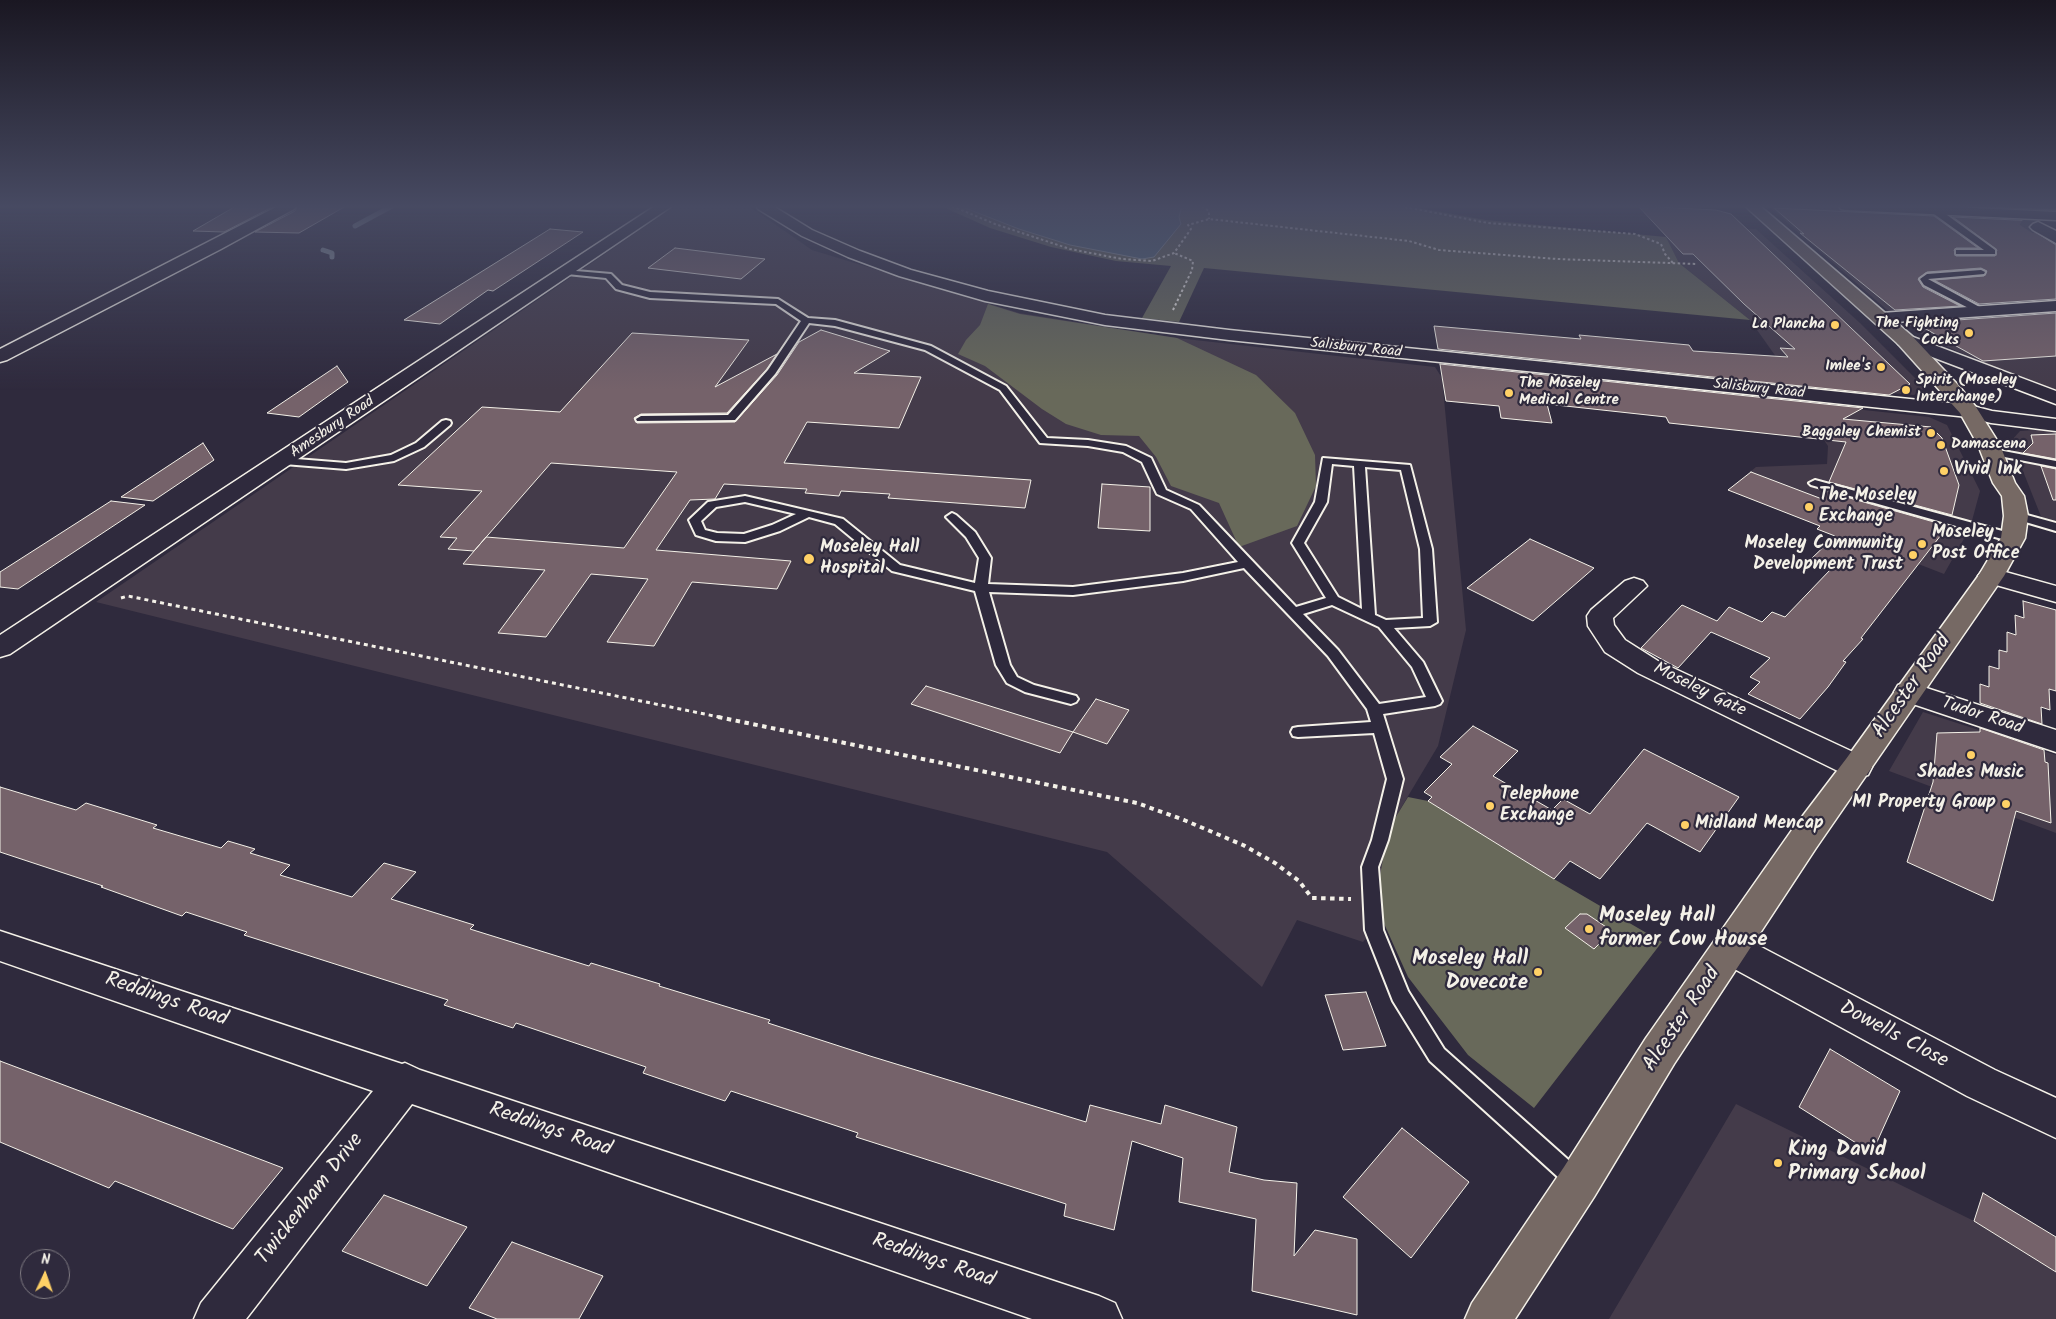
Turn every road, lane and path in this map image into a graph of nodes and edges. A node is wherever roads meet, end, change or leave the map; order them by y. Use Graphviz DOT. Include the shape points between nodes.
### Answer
graph roads {
  1 [pos="173,268"];
  2 [pos="574,268"];
  3 [pos="890,268"];
  4 [pos="1192,268"];
  5 [pos="1823,268"];
  6 [pos="567,272"];
  7 [pos="1981,272"];
  8 [pos="2056,306"];
  9 [pos="1982,312"];
  10 [pos="1881,318"];
  11 [pos="806,320"];
  12 [pos="1164,328"];
  13 [pos="1905,340"];
  14 [pos="0,356"];
  15 [pos="2056,398"];
  16 [pos="1982,412"];
  17 [pos="2056,418"];
  18 [pos="641,419"];
  19 [pos="446,423"];
  20 [pos="2056,425"];
  21 [pos="2003,454"];
  22 [pos="284,461"];
  23 [pos="1359,463"];
  24 [pos="2056,464"];
  25 [pos="1815,483"];
  26 [pos="807,514"];
  27 [pos="952,516"];
  28 [pos="2014,517"];
  29 [pos="2056,528"];
  30 [pos="1247,564"];
  31 [pos="1991,576"];
  32 [pos="1634,586"];
  33 [pos="981,588"];
  34 [pos="2056,594"];
  35 [pos="77,597"];
  36 [pos="1334,600"];
  37 [pos="1294,612"];
  38 [pos="1369,617"];
  39 [pos="1384,624"];
  40 [pos="0,648"];
  41 [pos="1908,692"];
  42 [pos="1071,699"];
  43 [pos="1375,710"];
  44 [pos="1380,727"];
  45 [pos="1298,732"];
  46 [pos="2056,741"];
  47 [pos="1857,767"];
  48 [pos="1372,900"];
  49 [pos="0,946"];
  50 [pos="1731,949"];
  51 [pos="405,1082"];
  52 [pos="2056,1118"];
  53 [pos="1579,1182"];
  54 [pos="217,1319"];
  55 [pos="1099,1319"];
  56 [pos="1488,1319"];
  1 -- 14 [label="street"];
  2 -- 6 [label="street, Amesbury Road"];
  3 -- 12 [label="street, Salisbury Road" via="986,296 1105,320"];
  4 -- 12 [label="path"];
  5 -- 10 [label="highway, Alcester Road"];
  6 -- 11 [label="lane" via="608,276 619,287 650,295 778,302"];
  6 -- 22 [label="street, Amesbury Road"];
  7 -- 9 [label="lane" via="1927,276 1924,279 1927,284"];
  8 -- 9 [label="street"];
  9 -- 10 [label="street"];
  10 -- 13 [label="highway, Alcester Road"];
  11 -- 18 [label="lane" via="772,372 731,418"];
  11 -- 30 [label="lane" via="835,323 928,348 1003,388 1044,441 1126,449 1147,460 1161,492 1195,507"];
  12 -- 16 [label="street, Salisbury Road"];
  13 -- 15 [label="street"];
  13 -- 16 [label="highway, Alcester Road" via="1951,389"];
  16 -- 17 [label="street"];
  16 -- 20 [label="street"];
  16 -- 21 [label="highway, Alcester Road"];
  19 -- 22 [label="lane" via="420,445 394,458 346,466"];
  21 -- 24 [label="lane"];
  21 -- 28 [label="highway, Alcester Road" via="2022,481"];
  22 -- 35 [label="street, Amesbury Road"];
  23 -- 36 [label="lane" via="1326,460 1321,502 1298,543"];
  23 -- 38 [label="lane"];
  23 -- 39 [label="lane" via="1406,467 1426,549 1430,622"];
  25 -- 28 [label="lane"];
  26 -- 26 [label="lane" via="745,499 712,504 695,520 700,532 716,537 745,538"];
  26 -- 33 [label="lane" via="839,521 896,568"];
  27 -- 33 [label="lane" via="971,535 985,558"];
  28 -- 29 [label="lane"];
  28 -- 31 [label="highway, Alcester Road"];
  30 -- 33 [label="lane" via="1182,577 1073,591"];
  30 -- 37 [label="lane"];
  31 -- 34 [label="street"];
  31 -- 41 [label="highway, Alcester Road"];
  32 -- 47 [label="street, Moseley Gate" via="1600,616 1601,626 1615,646 1648,667"];
  33 -- 42 [label="lane" via="1003,665 1012,680 1030,689"];
  35 -- 40 [label="street, Amesbury Road"];
  35 -- 48 [label="path" via="99,602 128,596 1137,803 1243,845 1299,881 1312,898"];
  36 -- 37 [label="lane"];
  36 -- 38 [label="lane"];
  37 -- 43 [label="lane" via="1333,653"];
  38 -- 39 [label="lane"];
  39 -- 43 [label="lane" via="1418,665 1435,701"];
  41 -- 46 [label="street, Tudor Road"];
  41 -- 47 [label="highway, Alcester Road"];
  43 -- 44 [label="lane"];
  44 -- 45 [label="lane"];
  44 -- 48 [label="lane" via="1395,779 1370,867"];
  47 -- 50 [label="highway, Alcester Road" via="1804,838"];
  48 -- 53 [label="lane" via="1374,930 1400,995 1437,1055"];
  49 -- 51 [label="street, Reddings Road"];
  50 -- 52 [label="street, Dowells Close" via="1981,1083"];
  50 -- 53 [label="highway, Alcester Road" via="1660,1051"];
  51 -- 54 [label="street, Twickenham Drive"];
  51 -- 55 [label="street, Reddings Road"];
  53 -- 56 [label="highway, Alcester Road"];
}
